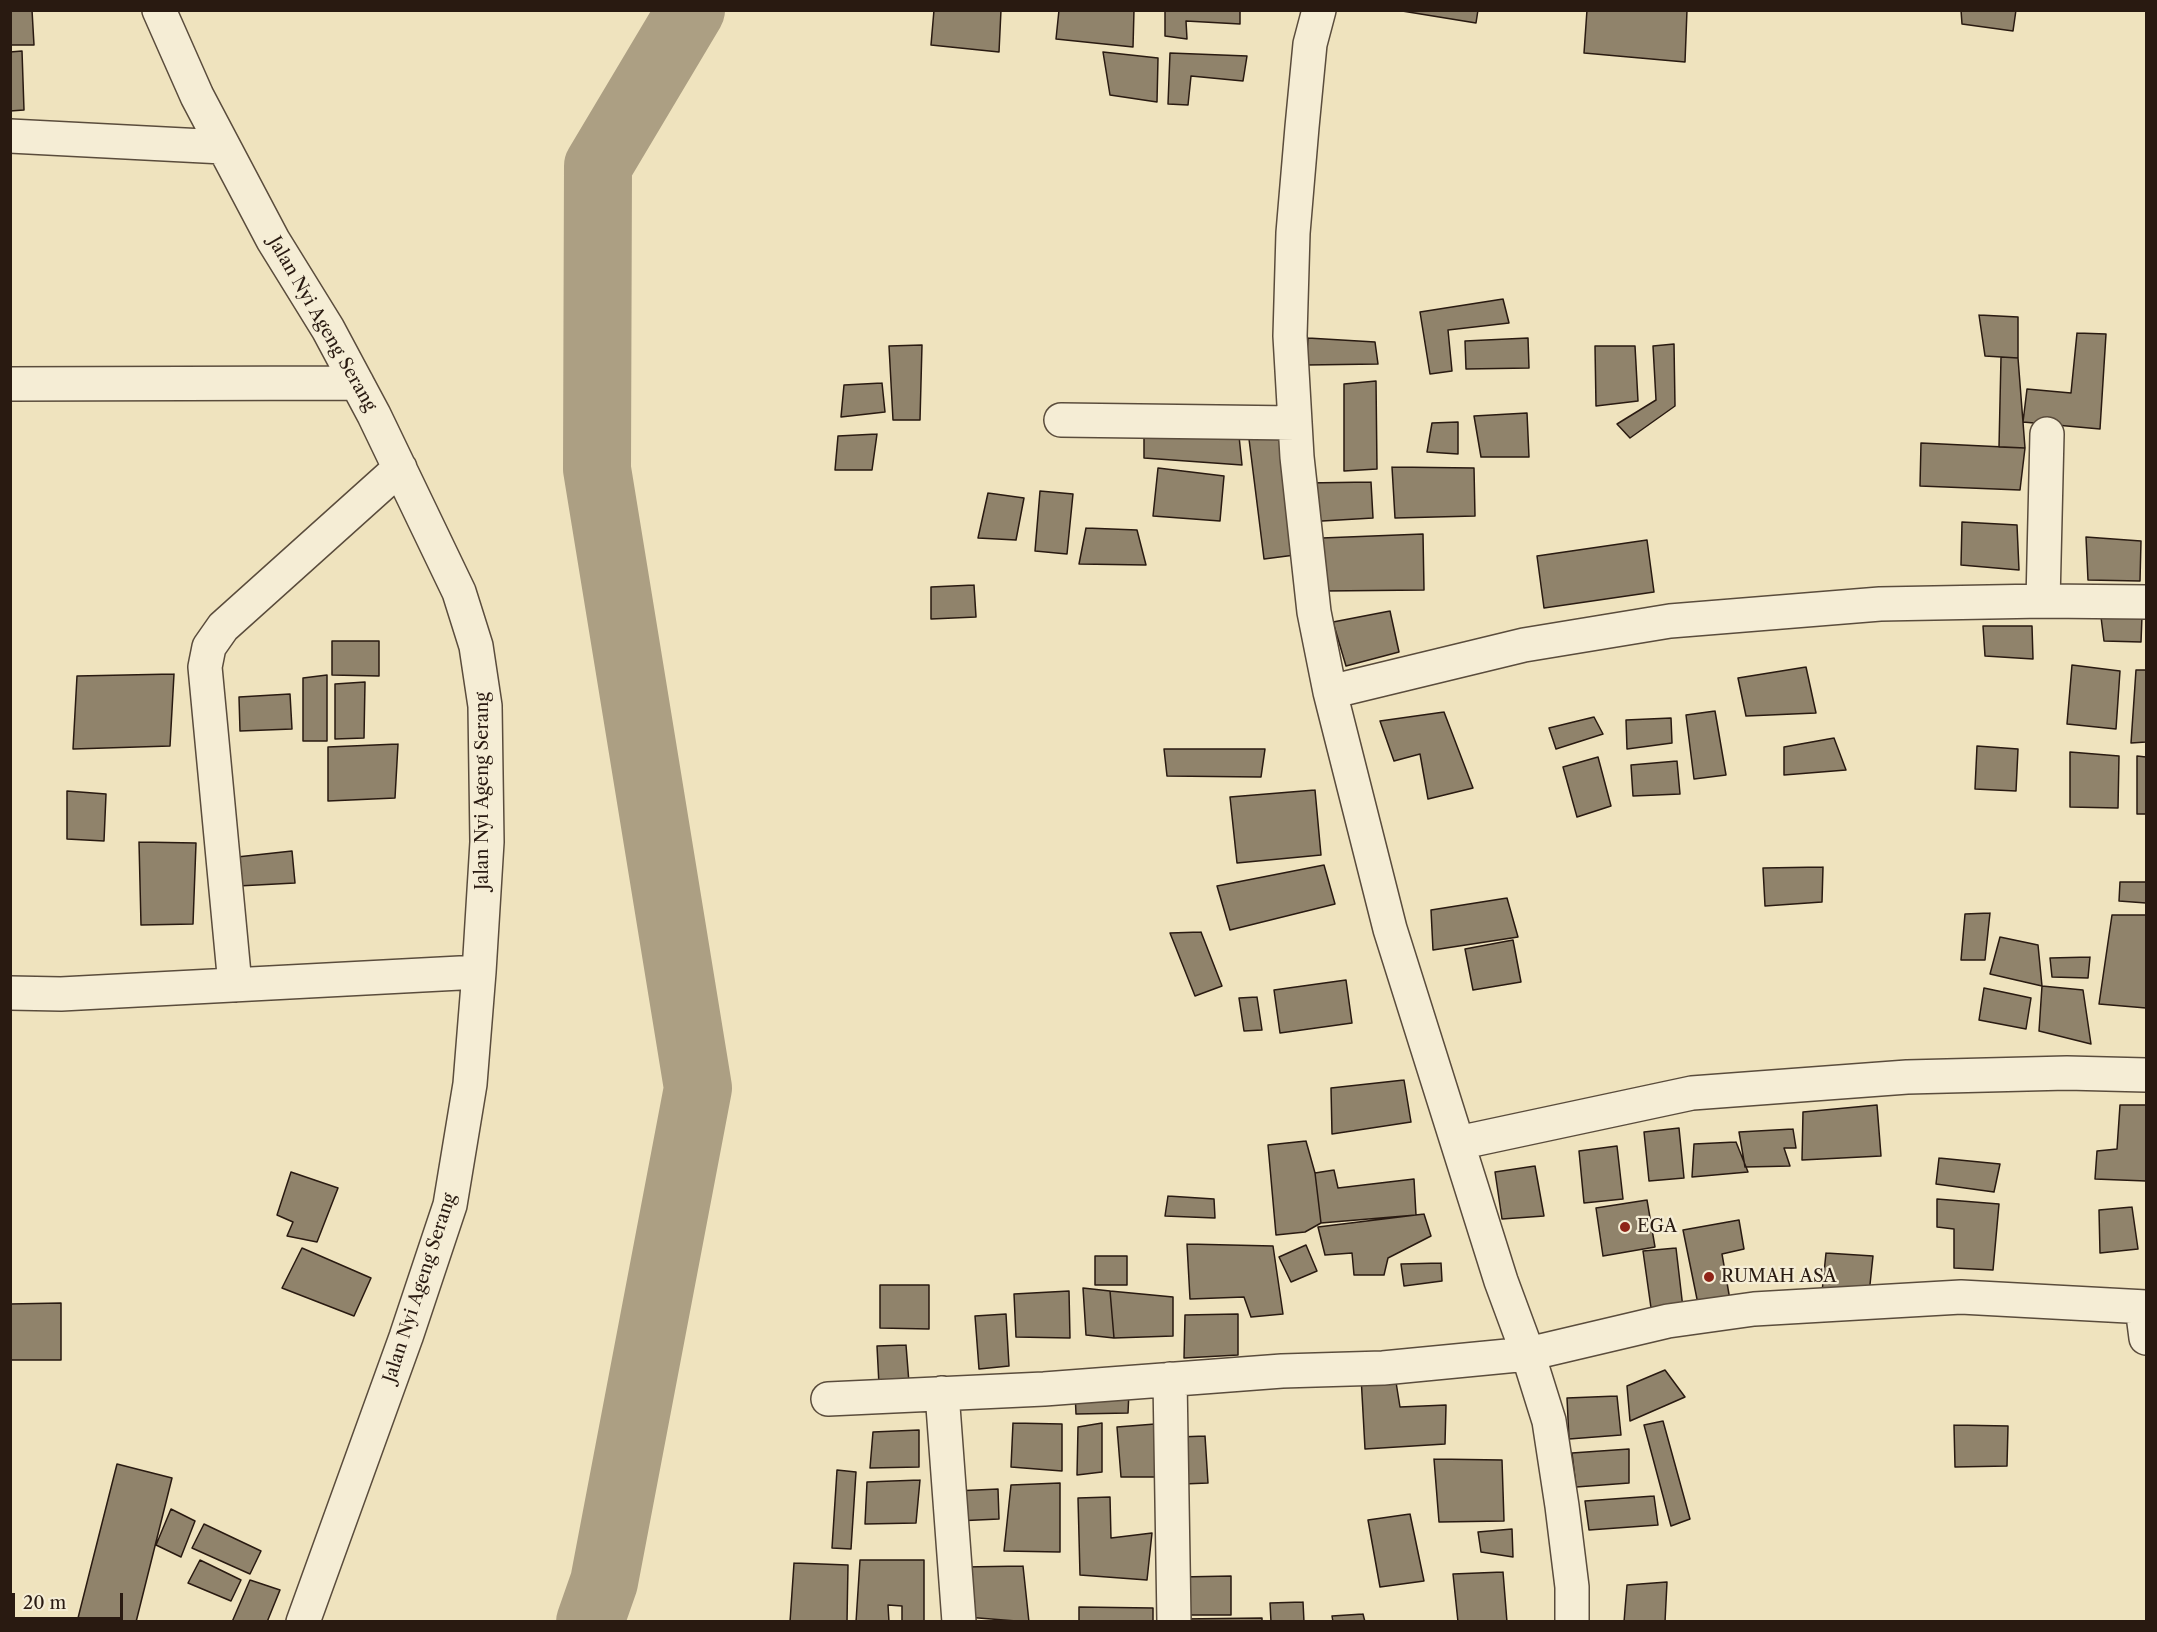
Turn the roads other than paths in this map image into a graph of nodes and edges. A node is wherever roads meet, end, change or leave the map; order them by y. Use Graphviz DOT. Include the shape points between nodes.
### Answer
graph roads {
  1 [pos="159,10"];
  2 [pos="1319,10"];
  3 [pos="10,136"];
  4 [pos="223,147"];
  5 [pos="357,383"];
  6 [pos="10,384"];
  7 [pos="1061,420"];
  8 [pos="1295,423"];
  9 [pos="2047,434"];
  10 [pos="400,468"];
  11 [pos="2043,601"];
  12 [pos="2146,602"];
  13 [pos="1330,692"];
  14 [pos="479,972"];
  15 [pos="235,985"];
  16 [pos="10,993"];
  17 [pos="2146,1075"];
  18 [pos="1458,1143"];
  19 [pos="2145,1317"];
  20 [pos="1528,1354"];
  21 [pos="1170,1379"];
  22 [pos="942,1394"];
  23 [pos="828,1400"];
  24 [pos="303,1622"];
  25 [pos="959,1622"];
  26 [pos="1174,1622"];
  27 [pos="1572,1622"];
  1 -- 4 [label="street, Jalan Nyi Ageng Serang"];
  2 -- 8 [label="street" via="1310,44 1293,233 1290,336"];
  3 -- 4 [label="street"];
  4 -- 5 [label="street, Jalan Nyi Ageng Serang"];
  5 -- 6 [label="street"];
  5 -- 10 [label="street, Jalan Nyi Ageng Serang"];
  7 -- 8 [label="street"];
  8 -- 13 [label="street" via="1314,612"];
  9 -- 11 [label="street"];
  10 -- 14 [label="street, Jalan Nyi Ageng Serang" via="459,592 476,646 485,706 487,830"];
  10 -- 15 [label="street" via="223,627 209,646 205,667"];
  11 -- 12 [label="street"];
  11 -- 13 [label="street" via="1880,604 1670,621 1524,645"];
  13 -- 18 [label="street" via="1390,928"];
  14 -- 15 [label="street"];
  14 -- 24 [label="street, Jalan Nyi Ageng Serang" via="470,1084 450,1205"];
  15 -- 16 [label="street"];
  17 -- 18 [label="street" via="1907,1077 1692,1093"];
  18 -- 20 [label="street"];
  19 -- 20 [label="street" via="1961,1297 1754,1309 1668,1321"];
  20 -- 21 [label="street" via="1383,1368"];
  20 -- 27 [label="street" via="1549,1421 1572,1587"];
  21 -- 22 [label="street"];
  21 -- 26 [label="street"];
  22 -- 23 [label="street"];
  22 -- 25 [label="street"];
}
